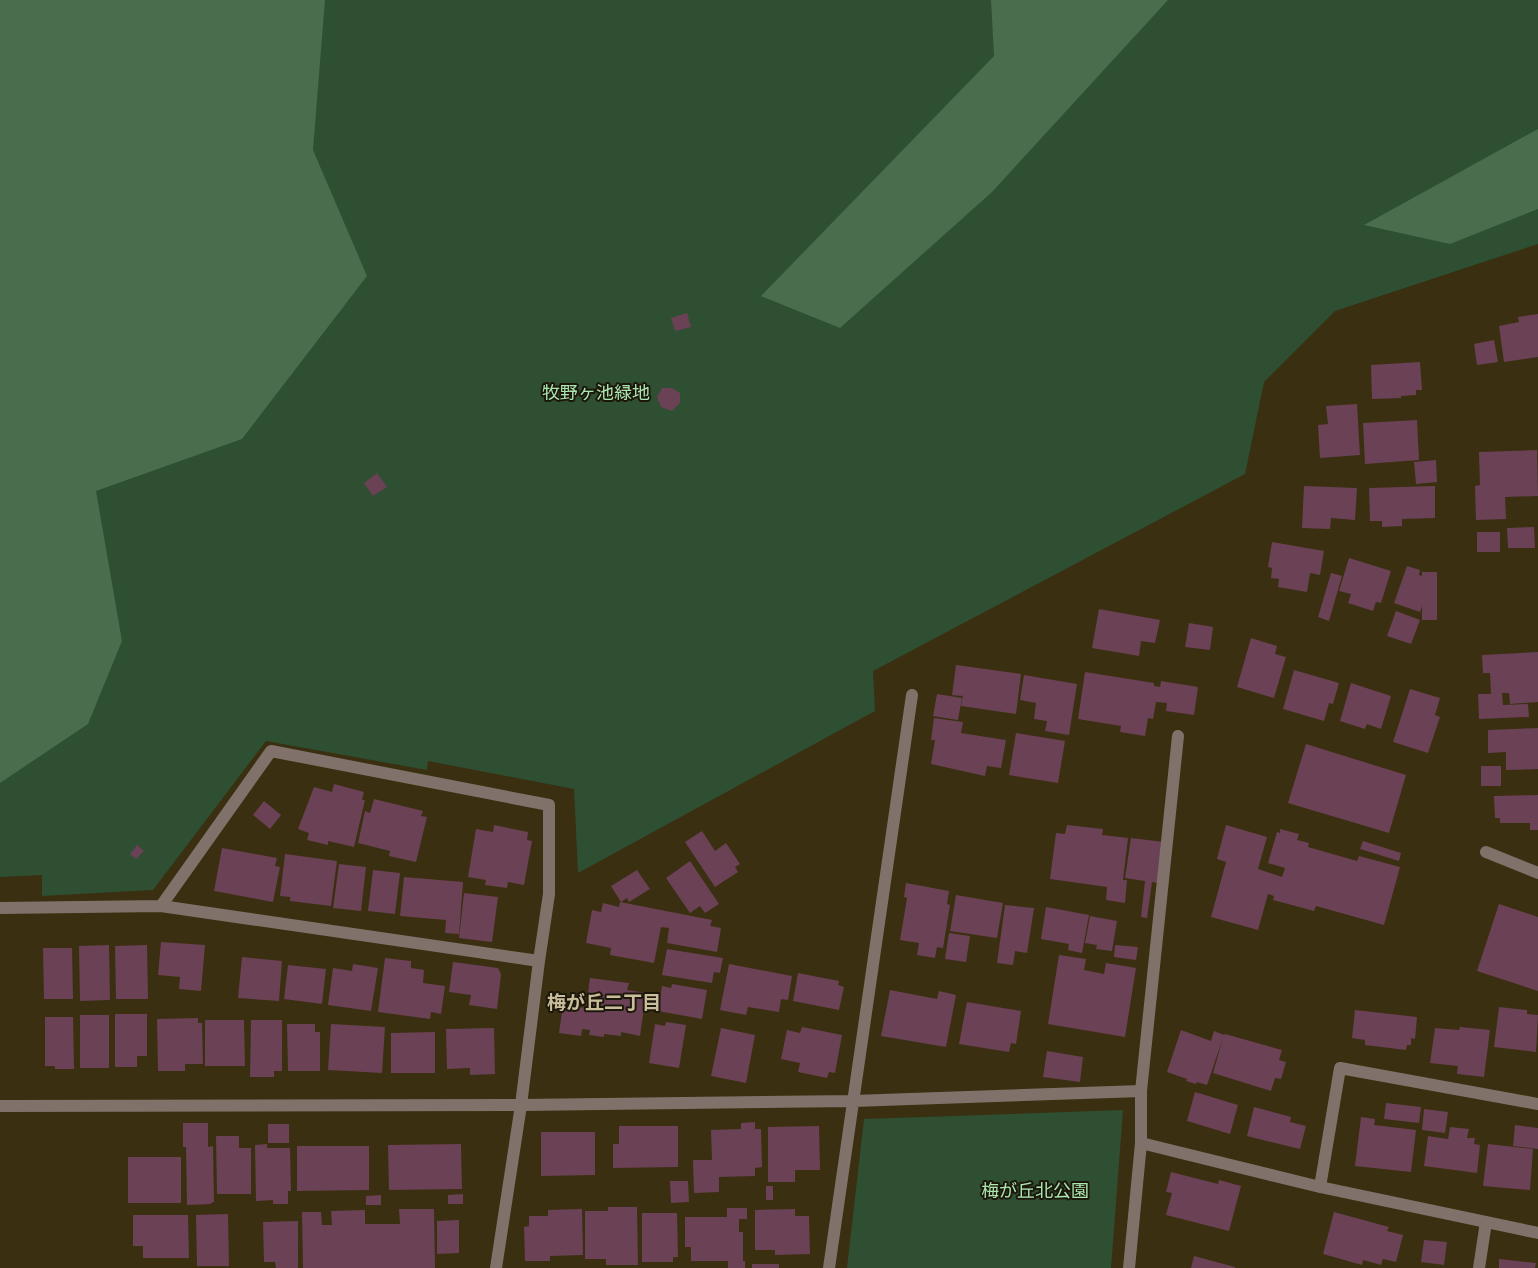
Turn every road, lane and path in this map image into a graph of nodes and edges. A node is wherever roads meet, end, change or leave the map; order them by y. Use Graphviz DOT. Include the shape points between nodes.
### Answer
graph roads {
  1 [pos="912,695"];
  2 [pos="1178,736"];
  3 [pos="1486,852"];
  4 [pos="1538,873"];
  5 [pos="161,906"];
  6 [pos="0,908"];
  7 [pos="538,961"];
  8 [pos="1142,1091"];
  9 [pos="854,1101"];
  10 [pos="1538,1104"];
  11 [pos="521,1105"];
  12 [pos="0,1106"];
  13 [pos="1141,1143"];
  14 [pos="1320,1187"];
  15 [pos="1486,1222"];
  16 [pos="1538,1233"];
  17 [pos="496,1268"];
  18 [pos="829,1268"];
  19 [pos="1129,1268"];
  20 [pos="1479,1268"];
  1 -- 9 [label="street"];
  2 -- 8 [label="street"];
  3 -- 4 [label="street"];
  5 -- 6 [label="street"];
  5 -- 7 [label="street"];
  5 -- 7 [label="street" via="271,750 550,805 550,894"];
  7 -- 11 [label="street"];
  8 -- 9 [label="street"];
  8 -- 13 [label="street"];
  9 -- 11 [label="street"];
  9 -- 18 [label="street"];
  10 -- 14 [label="street" via="1340,1068"];
  11 -- 12 [label="street"];
  11 -- 17 [label="street"];
  13 -- 14 [label="street"];
  13 -- 19 [label="street"];
  14 -- 15 [label="street"];
  15 -- 16 [label="street"];
  15 -- 20 [label="street"];
}
